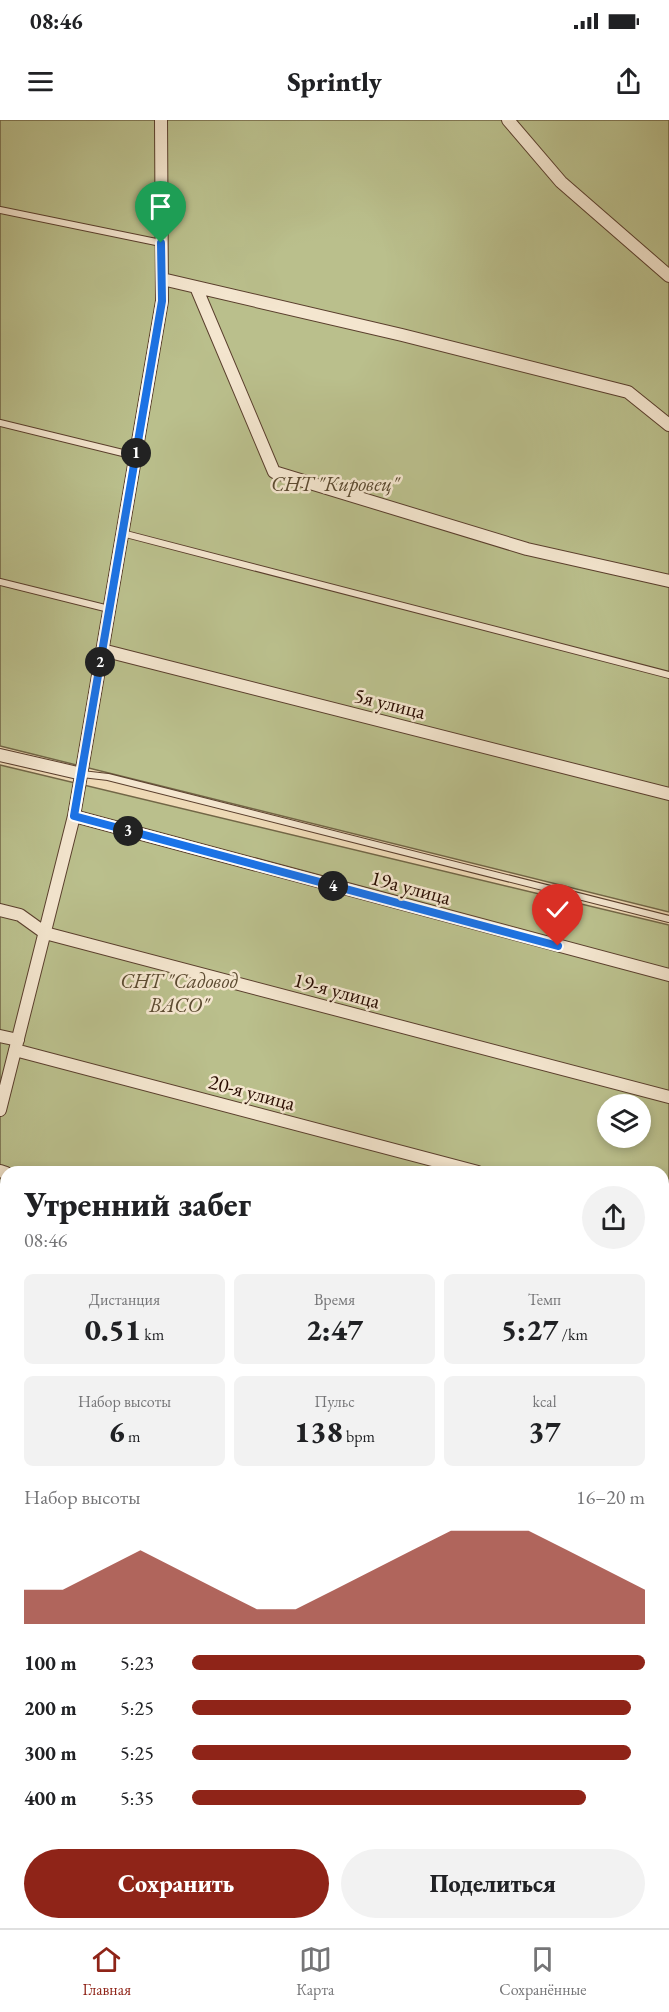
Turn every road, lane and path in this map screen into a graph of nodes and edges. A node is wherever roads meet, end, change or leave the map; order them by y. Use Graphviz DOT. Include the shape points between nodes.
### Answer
graph roads {
  1 [pos="161,120"];
  2 [pos="508,120"];
  3 [pos="0,210"];
  4 [pos="161,243"];
  5 [pos="669,276"];
  6 [pos="162,279"];
  7 [pos="196,287"];
  8 [pos="0,423"];
  9 [pos="669,425"];
  10 [pos="135,456"];
  11 [pos="122,533"];
  12 [pos="669,581"];
  13 [pos="0,582"];
  14 [pos="109,609"];
  15 [pos="102,650"];
  16 [pos="669,675"];
  17 [pos="0,755"];
  18 [pos="82,774"];
  19 [pos="669,794"];
  20 [pos="74,816"];
  21 [pos="0,910"];
  22 [pos="669,919"];
  23 [pos="45,933"];
  24 [pos="669,975"];
  25 [pos="0,1036"];
  26 [pos="16,1045"];
  27 [pos="669,1097"];
  28 [pos="0,1110"];
  29 [pos="456,1166"];
  1 -- 4 [label="street"];
  2 -- 5 [label="street" via="561,182"];
  3 -- 4 [label="lane"];
  4 -- 6 [label="street"];
  6 -- 7 [label="street"];
  6 -- 10 [label="street" via="162,301"];
  7 -- 9 [label="street" via="628,392"];
  7 -- 12 [label="street" via="274,472 527,549"];
  8 -- 10 [label="lane"];
  10 -- 11 [label="street"];
  11 -- 14 [label="street"];
  11 -- 16 [label="lane"];
  13 -- 14 [label="lane"];
  14 -- 15 [label="street"];
  15 -- 18 [label="street"];
  15 -- 19 [label="street, 5я улица"];
  17 -- 18 [label="street"];
  18 -- 20 [label="street"];
  18 -- 22 [label="lane" via="108,777"];
  20 -- 23 [label="street"];
  20 -- 24 [label="street, 19а улица"];
  21 -- 23 [label="street, 19-я улица" via="20,915"];
  23 -- 26 [label="street"];
  23 -- 27 [label="street, 19-я улица"];
  25 -- 26 [label="street, 20-я улица"];
  26 -- 28 [label="street"];
  26 -- 29 [label="street, 20-я улица"];
}
